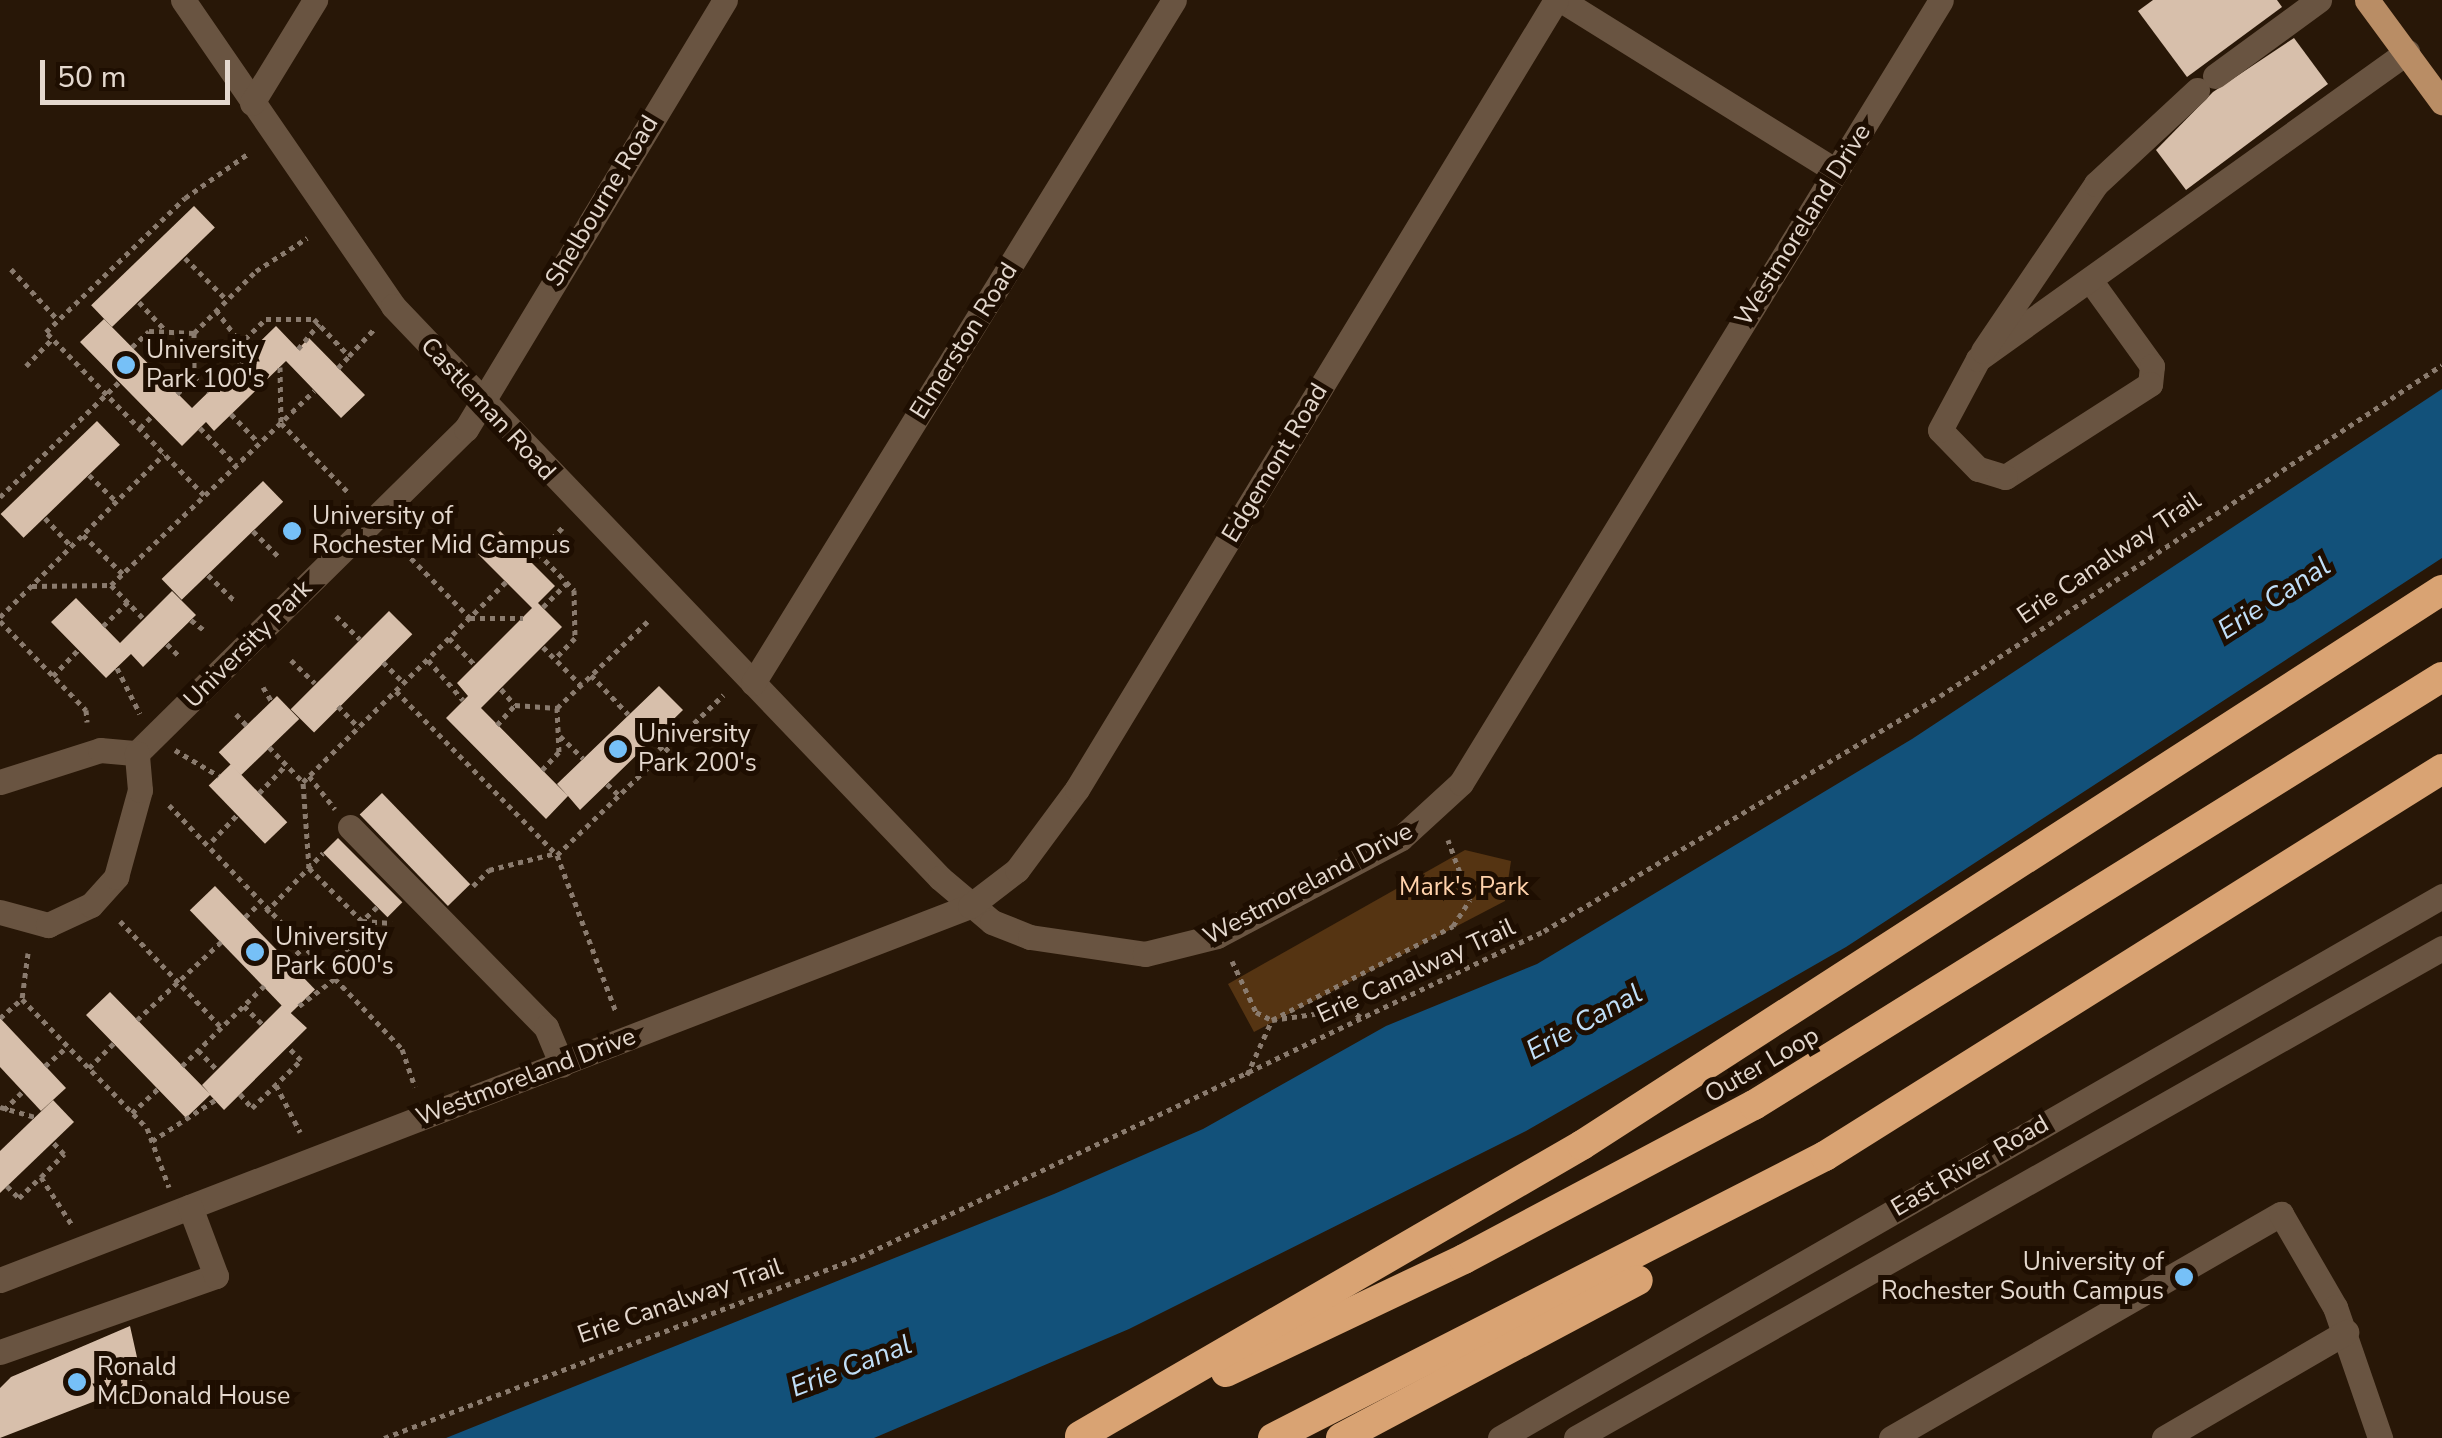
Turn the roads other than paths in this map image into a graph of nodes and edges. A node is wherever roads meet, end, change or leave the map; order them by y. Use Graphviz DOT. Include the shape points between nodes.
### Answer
graph roads {
  1 [pos="182,0"];
  2 [pos="315,0"];
  3 [pos="725,0"];
  4 [pos="1174,0"];
  5 [pos="1558,0"];
  6 [pos="1941,0"];
  7 [pos="2319,0"];
  8 [pos="2367,0"];
  9 [pos="2407,52"];
  10 [pos="252,102"];
  11 [pos="2442,102"];
  12 [pos="1836,171"];
  13 [pos="2090,280"];
  14 [pos="1978,359"];
  15 [pos="482,405"];
  16 [pos="2442,590"];
  17 [pos="2442,669"];
  18 [pos="2442,677"];
  19 [pos="753,683"];
  20 [pos="2352,734"];
  21 [pos="137,752"];
  22 [pos="2442,769"];
  23 [pos="0,782"];
  24 [pos="350,827"];
  25 [pos="2442,896"];
  26 [pos="970,906"];
  27 [pos="0,912"];
  28 [pos="2442,948"];
  29 [pos="562,1065"];
  30 [pos="1865,1133"];
  31 [pos="190,1207"];
  32 [pos="0,1280"];
  33 [pos="2346,1332"];
  34 [pos="0,1352"];
  35 [pos="2209,1427"];
  36 [pos="1078,1437"];
  37 [pos="1273,1438"];
  38 [pos="1341,1438"];
  39 [pos="1500,1438"];
  40 [pos="1576,1438"];
  41 [pos="1891,1438"];
  42 [pos="2164,1438"];
  43 [pos="2380,1438"];
  1 -- 10 [label="street, Castleman Road"];
  2 -- 10 [label="street"];
  3 -- 15 [label="street, Shelbourne Road"];
  4 -- 19 [label="street, Elmerston Road"];
  5 -- 12 [label="street"];
  5 -- 26 [label="street, Edgemont Road" via="1076,789 1017,870"];
  6 -- 12 [label="street, Westmoreland Drive"];
  7 -- 14 [label="street" via="2133,142 2062,225"];
  8 -- 9 [label="main road"];
  9 -- 11 [label="main road"];
  9 -- 13 [label="street"];
  10 -- 15 [label="street, Castleman Road" via="392,306"];
  12 -- 26 [label="street, Westmoreland Drive" via="1435,813 1217,936 1167,952 1078,949"];
  13 -- 14 [label="street"];
  13 -- 14 [label="street" via="2152,366 2150,384 2005,477 1978,469 1940,430"];
  15 -- 19 [label="street, Castleman Road"];
  15 -- 21 [label="street, University Park"];
  16 -- 36 [label="highway" via="1582,1145"];
  17 -- 20 [label="highway"];
  18 -- 20 [label="highway, Outer Loop"];
  19 -- 26 [label="street, Castleman Road"];
  20 -- 36 [label="highway, Outer Loop" via="1956,988 1686,1143 1394,1294"];
  21 -- 23 [label="street" via="100,750"];
  21 -- 27 [label="street" via="140,790 116,876 91,905 48,925"];
  22 -- 30 [label="highway"];
  24 -- 29 [label="street" via="546,1027"];
  25 -- 39 [label="street, East River Road"];
  26 -- 29 [label="street, Westmoreland Drive"];
  28 -- 40 [label="street, East River Road"];
  29 -- 31 [label="street, Westmoreland Drive"];
  30 -- 37 [label="highway" via="1618,1270"];
  30 -- 38 [label="highway" via="1558,1327"];
  31 -- 32 [label="street, Westmoreland Drive"];
  31 -- 34 [label="street" via="216,1276"];
  33 -- 35 [label="street"];
  33 -- 41 [label="street" via="2281,1214"];
  33 -- 43 [label="street"];
  35 -- 42 [label="street"];
}
